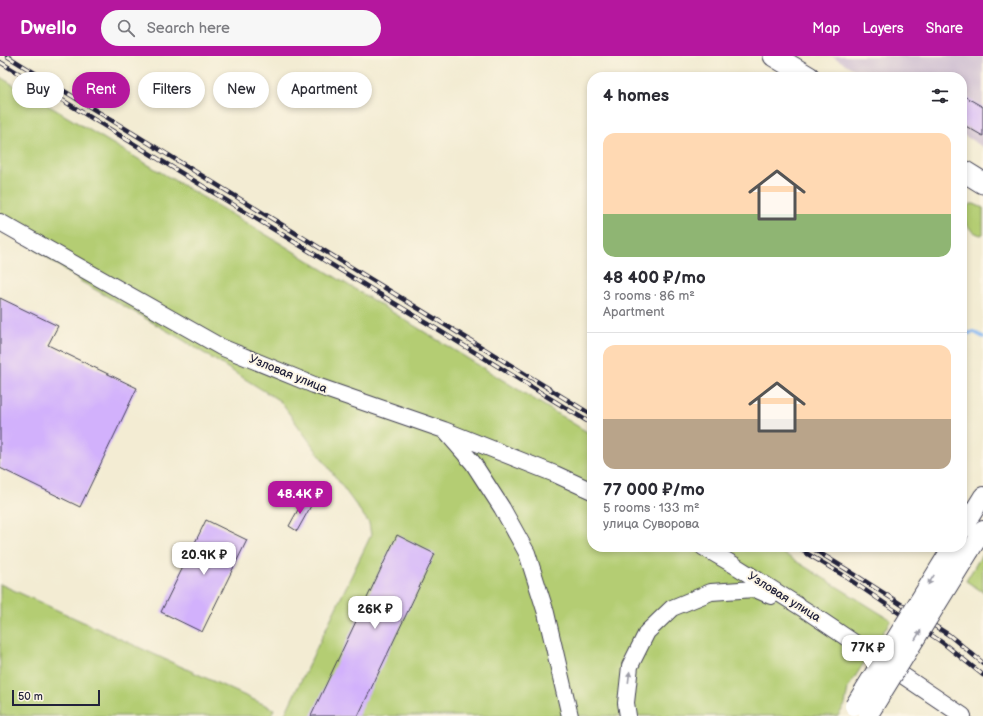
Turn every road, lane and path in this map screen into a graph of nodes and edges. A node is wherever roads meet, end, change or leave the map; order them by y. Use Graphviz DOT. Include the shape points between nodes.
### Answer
graph roads {
  1 [pos="774,56"];
  2 [pos="801,72"];
  3 [pos="967,173"];
  4 [pos="983,182"];
  5 [pos="0,222"];
  6 [pos="444,430"];
  7 [pos="587,489"];
  8 [pos="983,496"];
  9 [pos="967,522"];
  10 [pos="983,530"];
  11 [pos="712,552"];
  12 [pos="949,552"];
  13 [pos="722,558"];
  14 [pos="711,592"];
  15 [pos="810,613"];
  16 [pos="942,703"];
  17 [pos="859,714"];
  18 [pos="570,716"];
  19 [pos="628,716"];
  20 [pos="956,716"];
  21 [pos="963,716"];
  1 -- 2 [label="highway"];
  3 -- 4 [label="highway"];
  5 -- 6 [label="street, Узловая улица" via="221,347 314,385"];
  6 -- 7 [label="street, Узловая улица"];
  6 -- 18 [label="street" via="472,463 502,508 527,553 546,613"];
  8 -- 9 [label="main road"];
  17 -- 10 [label="main road, one-way, bridge"];
  11 -- 13 [label="street, Узловая улица"];
  12 -- 17 [label="main road, one-way, bridge"];
  13 -- 14 [label="street" via="730,572 730,581 726,586"];
  13 -- 15 [label="street, Узловая улица"];
  14 -- 15 [label="street" via="754,589"];
  19 -- 14 [label="street, one-way" via="626,703 630,666 647,632 672,608"];
  15 -- 16 [label="street, Узловая улица"];
  16 -- 20 [label="street"];
  16 -- 21 [label="street"];
}
